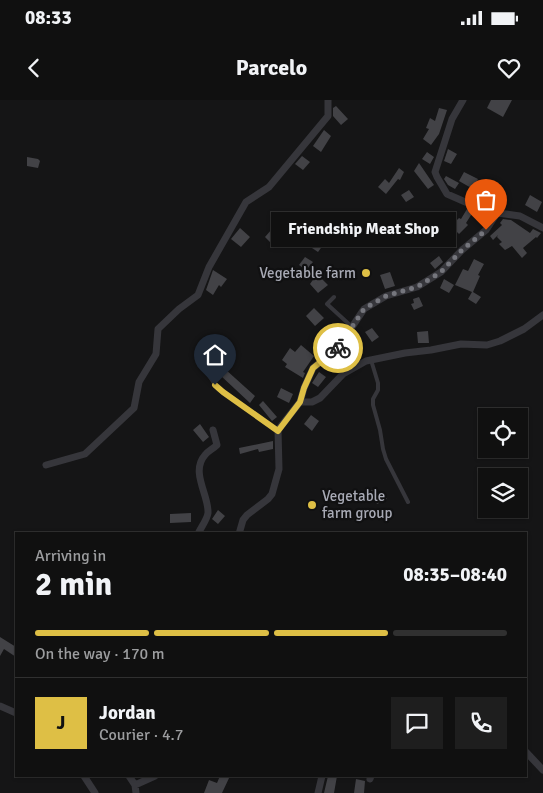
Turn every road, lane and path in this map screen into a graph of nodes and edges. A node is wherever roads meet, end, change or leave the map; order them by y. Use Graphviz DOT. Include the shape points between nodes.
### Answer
graph roads {
  1 [pos="328,100"];
  2 [pos="463,100"];
  3 [pos="496,213"];
  4 [pos="543,228"];
  5 [pos="334,297"];
  6 [pos="543,315"];
  7 [pos="351,326"];
  8 [pos="370,360"];
  9 [pos="201,364"];
  10 [pos="300,402"];
  11 [pos="213,430"];
  12 [pos="278,431"];
  13 [pos="46,465"];
  14 [pos="408,502"];
  15 [pos="199,532"];
  16 [pos="240,532"];
  17 [pos="1,709"];
  18 [pos="15,713"];
  19 [pos="527,753"];
  20 [pos="543,770"];
  21 [pos="85,777"];
  22 [pos="130,777"];
  23 [pos="154,777"];
  24 [pos="322,777"];
  25 [pos="136,789"];
  26 [pos="94,793"];
  27 [pos="318,793"];
  1 -- 13 [label="street" via="328,116 269,187 246,202 209,267 198,295 158,330 156,354 139,382 134,408 85,454"];
  2 -- 3 [label="street" via="452,119 436,177 447,194"];
  3 -- 4 [label="street" via="520,216"];
  3 -- 7 [label="street" via="486,230 441,272 417,287 370,304"];
  5 -- 7 [label="lane" via="327,304"];
  6 -- 8 [label="street" via="524,329 487,345 461,344"];
  7 -- 10 [label="street" via="338,348 313,368"];
  8 -- 10 [label="street" via="343,374 320,398"];
  8 -- 14 [label="lane" via="378,383 373,405 383,449"];
  9 -- 12 [label="lane" via="218,389"];
  10 -- 12 [label="street"];
  11 -- 15 [label="street" via="217,445 206,454 200,469 208,514"];
  12 -- 16 [label="street" via="279,468 272,494 243,520"];
  17 -- 18 [label="street"];
  19 -- 20 [label="street"];
  21 -- 26 [label="street"];
  22 -- 25 [label="street"];
  23 -- 25 [label="street"];
  24 -- 27 [label="street"];
}
